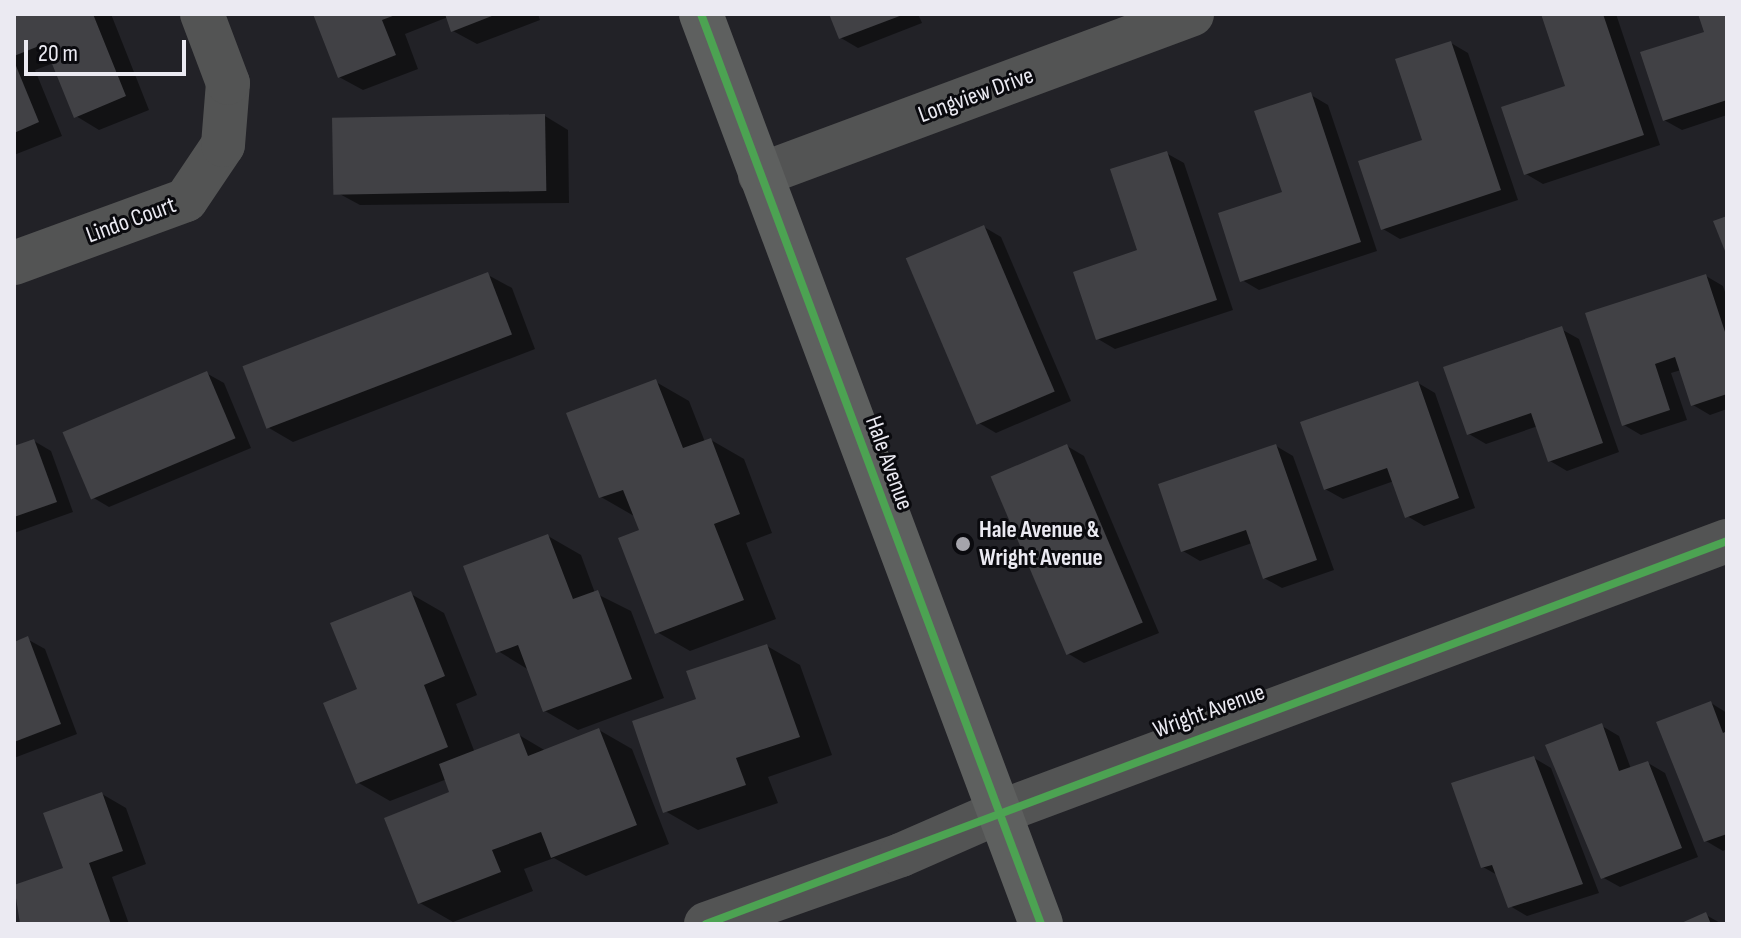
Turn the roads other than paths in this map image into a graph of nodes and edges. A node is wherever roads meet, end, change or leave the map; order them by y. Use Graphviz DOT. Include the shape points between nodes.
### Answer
graph roads {
  1 [pos="202,14"];
  2 [pos="701,14"];
  3 [pos="1192,14"];
  4 [pos="760,175"];
  5 [pos="14,263"];
  6 [pos="1727,541"];
  7 [pos="997,813"];
  8 [pos="706,924"];
  9 [pos="1041,924"];
  1 -- 5 [label="street, Lindo Court" via="228,83 223,145 186,200"];
  2 -- 4 [label="main road, Hale Avenue"];
  3 -- 4 [label="street, Longview Drive"];
  4 -- 7 [label="main road, Hale Avenue"];
  6 -- 7 [label="street, Wright Avenue"];
  7 -- 8 [label="street, Wright Avenue" via="901,855"];
  7 -- 9 [label="main road, Hale Avenue"];
}
